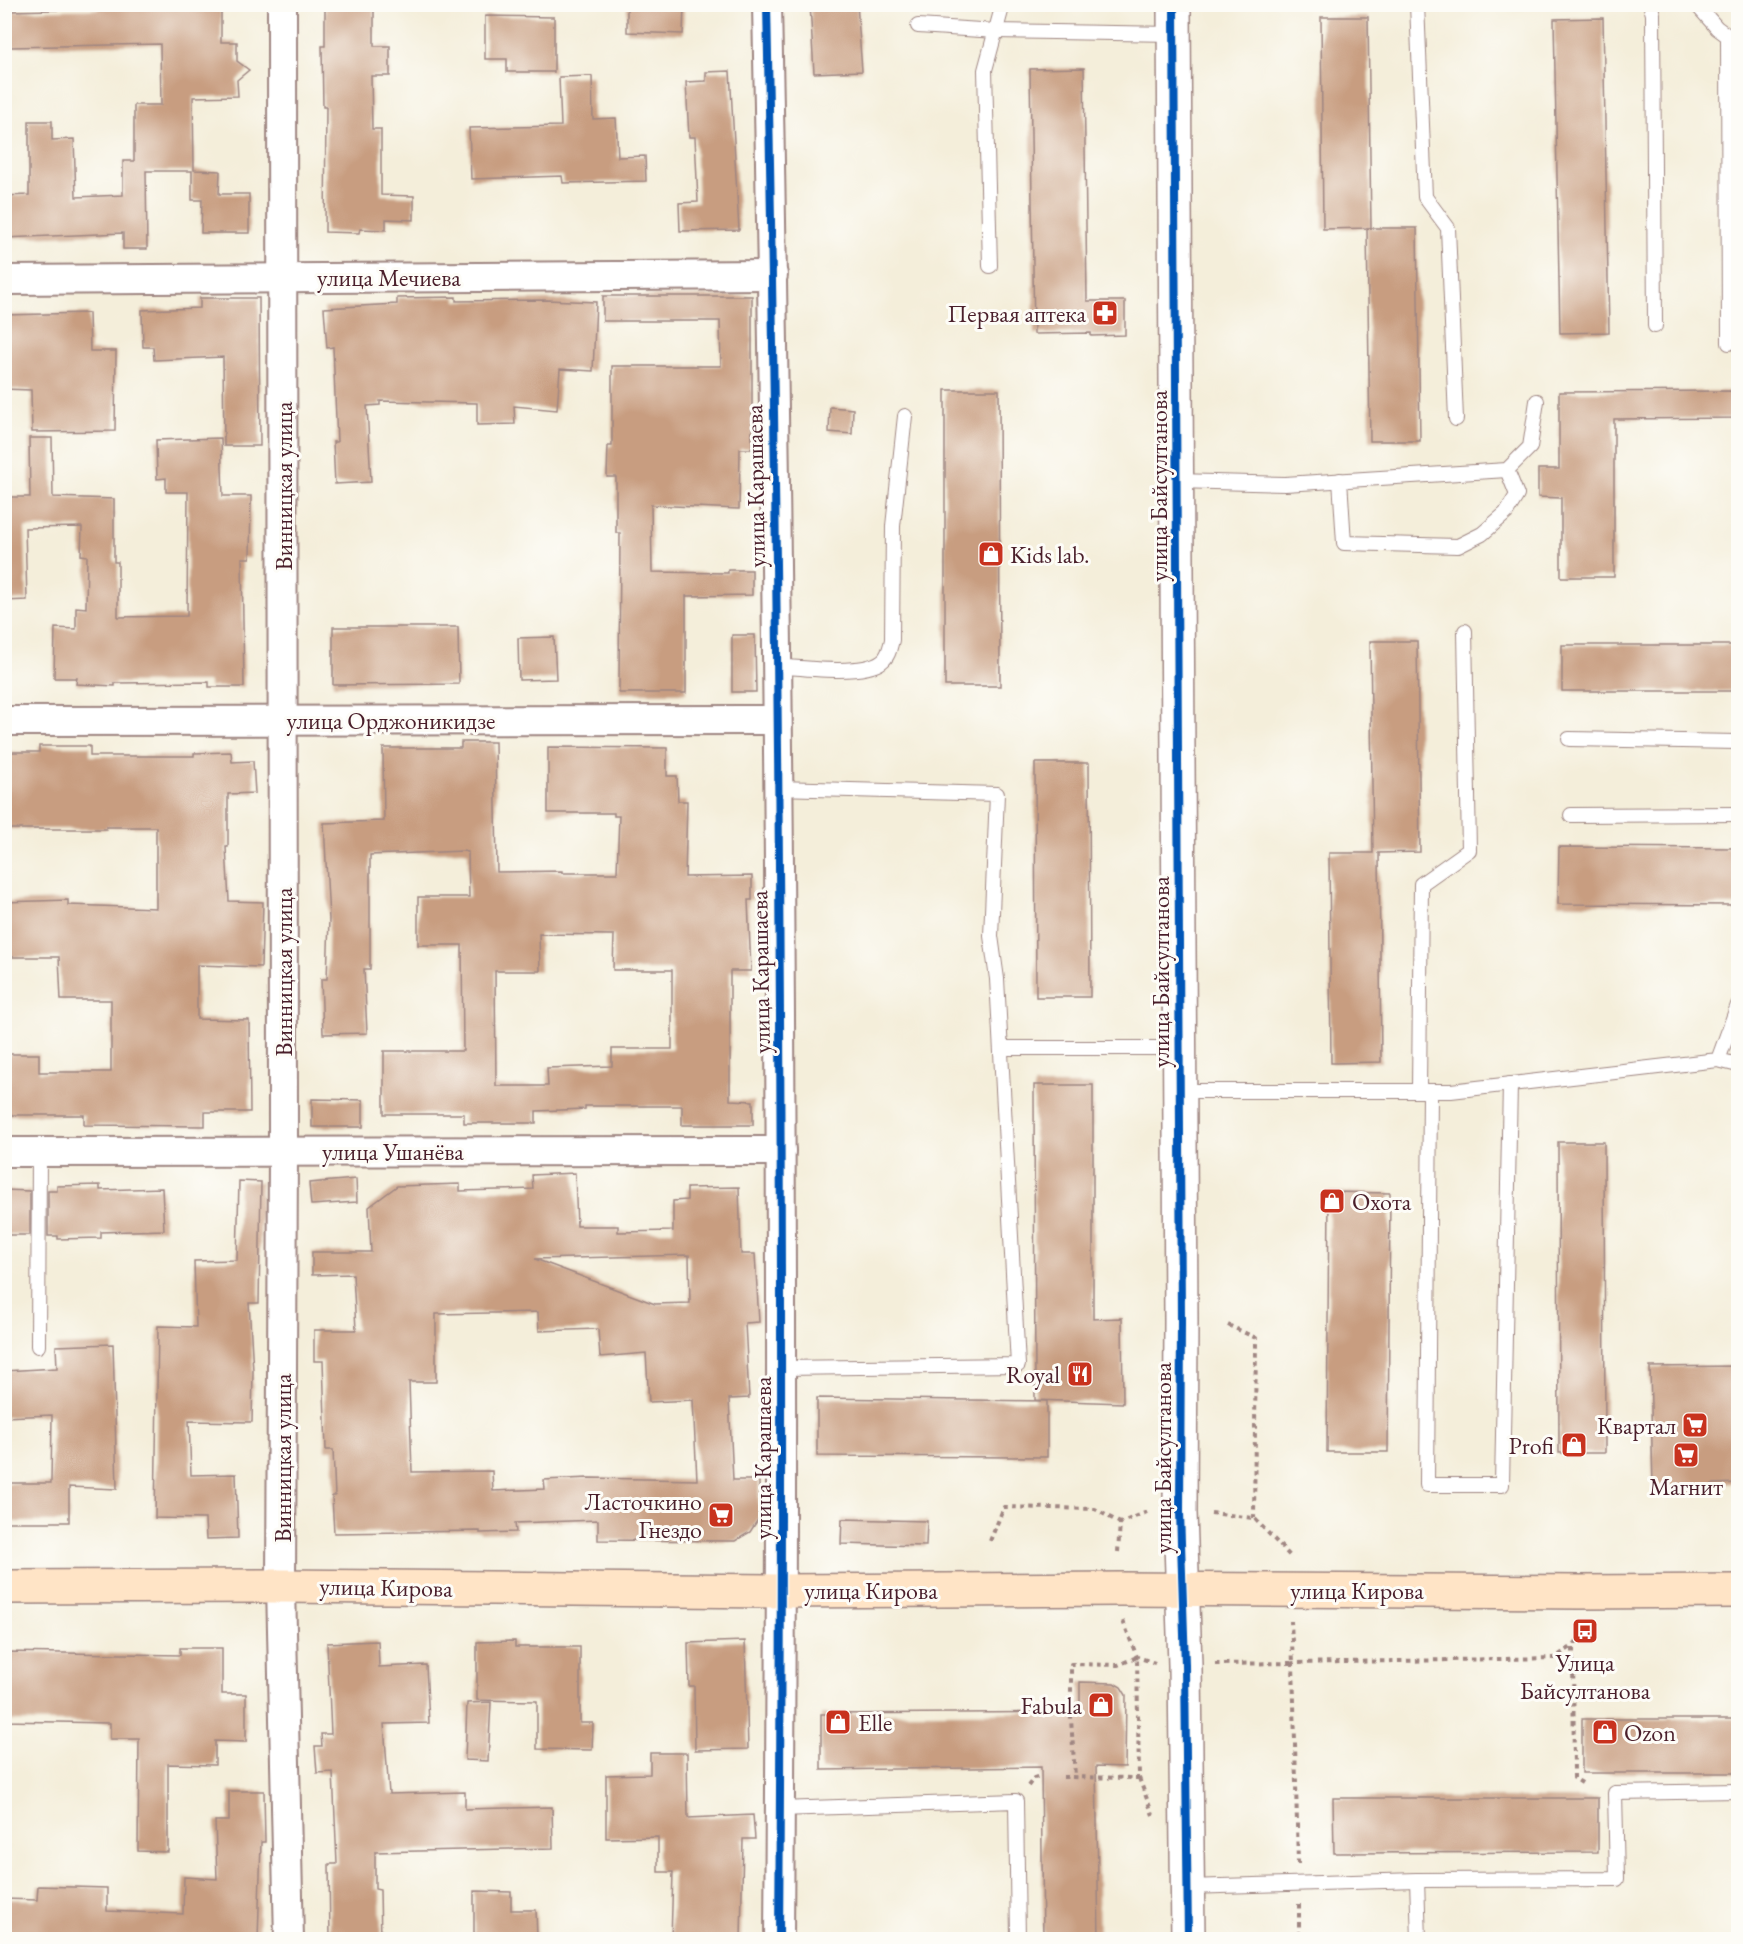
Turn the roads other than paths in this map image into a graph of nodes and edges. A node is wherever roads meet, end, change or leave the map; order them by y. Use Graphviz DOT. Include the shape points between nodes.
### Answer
graph roads {
  1 [pos="282,4"];
  2 [pos="767,4"];
  3 [pos="1003,4"];
  4 [pos="1417,4"];
  5 [pos="1650,4"];
  6 [pos="1696,4"];
  7 [pos="1174,19"];
  8 [pos="918,26"];
  9 [pos="996,31"];
  10 [pos="990,266"];
  11 [pos="773,275"];
  12 [pos="283,278"];
  13 [pos="4,280"];
  14 [pos="1655,326"];
  15 [pos="1729,343"];
  16 [pos="1537,401"];
  17 [pos="905,416"];
  18 [pos="1456,419"];
  19 [pos="1508,470"];
  20 [pos="1340,480"];
  21 [pos="1177,481"];
  22 [pos="1465,631"];
  23 [pos="776,666"];
  24 [pos="4,720"];
  25 [pos="283,720"];
  26 [pos="777,720"];
  27 [pos="1569,739"];
  28 [pos="1738,742"];
  29 [pos="777,788"];
  30 [pos="1738,814"];
  31 [pos="1571,815"];
  32 [pos="1738,1005"];
  33 [pos="1001,1048"];
  34 [pos="1180,1048"];
  35 [pos="1718,1060"];
  36 [pos="1738,1065"];
  37 [pos="1510,1084"];
  38 [pos="1180,1091"];
  39 [pos="1424,1091"];
  40 [pos="781,1151"];
  41 [pos="4,1152"];
  42 [pos="39,1152"];
  43 [pos="283,1152"];
  44 [pos="38,1346"];
  45 [pos="781,1368"];
  46 [pos="281,1586"];
  47 [pos="4,1587"];
  48 [pos="1183,1589"];
  49 [pos="781,1591"];
  50 [pos="1738,1591"];
  51 [pos="1738,1791"];
  52 [pos="780,1809"];
  53 [pos="1417,1880"];
  54 [pos="1188,1887"];
  55 [pos="289,1940"];
  56 [pos="779,1940"];
  57 [pos="1018,1940"];
  58 [pos="1188,1940"];
  59 [pos="1419,1940"];
  1 -- 12 [label="street, Винницкая улица"];
  2 -- 11 [label="street, улица Карашаева"];
  3 -- 9 [label="lane"];
  4 -- 18 [label="lane" via="1425,197 1448,228"];
  5 -- 14 [label="lane"];
  6 -- 15 [label="lane" via="1728,36"];
  7 -- 9 [label="lane"];
  7 -- 21 [label="street, улица Байсултанова"];
  8 -- 9 [label="lane"];
  9 -- 10 [label="lane" via="985,70"];
  11 -- 12 [label="street, улица Мечиева"];
  11 -- 23 [label="street, улица Карашаева"];
  12 -- 13 [label="street, улица Мечиева"];
  12 -- 25 [label="street, Винницкая улица"];
  16 -- 19 [label="lane" via="1530,447"];
  17 -- 23 [label="lane" via="893,526 892,640 888,654 881,662 832,671"];
  19 -- 20 [label="lane"];
  19 -- 20 [label="lane" via="1517,495 1506,513 1482,534 1458,546 1344,543"];
  20 -- 21 [label="lane" via="1285,484"];
  21 -- 34 [label="street, улица Байсултанова"];
  22 -- 39 [label="lane" via="1469,850 1421,884"];
  23 -- 26 [label="street, улица Карашаева"];
  24 -- 25 [label="street, улица Орджоникидзе"];
  25 -- 26 [label="street, улица Орджоникидзе"];
  25 -- 43 [label="street, Винницкая улица"];
  26 -- 29 [label="street, улица Карашаева"];
  27 -- 28 [label="lane"];
  29 -- 33 [label="lane" via="997,794 990,936 998,979"];
  29 -- 40 [label="street, улица Карашаева"];
  30 -- 31 [label="lane"];
  32 -- 35 [label="lane"];
  33 -- 34 [label="lane"];
  33 -- 45 [label="lane" via="1018,1365"];
  34 -- 38 [label="street, улица Байсултанова"];
  35 -- 36 [label="lane"];
  35 -- 37 [label="lane"];
  37 -- 39 [label="lane"];
  37 -- 39 [label="lane" via="1503,1485 1427,1485"];
  38 -- 39 [label="lane"];
  38 -- 48 [label="street, улица Байсултанова"];
  40 -- 43 [label="street, улица Ушанёва"];
  40 -- 45 [label="street, улица Карашаева"];
  41 -- 42 [label="street, улица Ушанёва"];
  42 -- 43 [label="street, улица Ушанёва"];
  42 -- 44 [label="lane"];
  43 -- 46 [label="street, Винницкая улица"];
  45 -- 49 [label="street, улица Карашаева"];
  46 -- 47 [label="main road, улица Кирова"];
  46 -- 49 [label="main road, улица Кирова"];
  46 -- 55 [label="street, Винницкая улица"];
  48 -- 49 [label="main road, улица Кирова"];
  48 -- 50 [label="main road, улица Кирова"];
  48 -- 54 [label="street, улица Байсултанова"];
  49 -- 52 [label="street, улица Карашаева"];
  51 -- 53 [label="lane" via="1615,1793 1617,1879"];
  52 -- 56 [label="street, улица Карашаева"];
  52 -- 57 [label="lane" via="1016,1802"];
  53 -- 54 [label="lane"];
  53 -- 59 [label="lane"];
  54 -- 58 [label="street, улица Байсултанова"];
}
